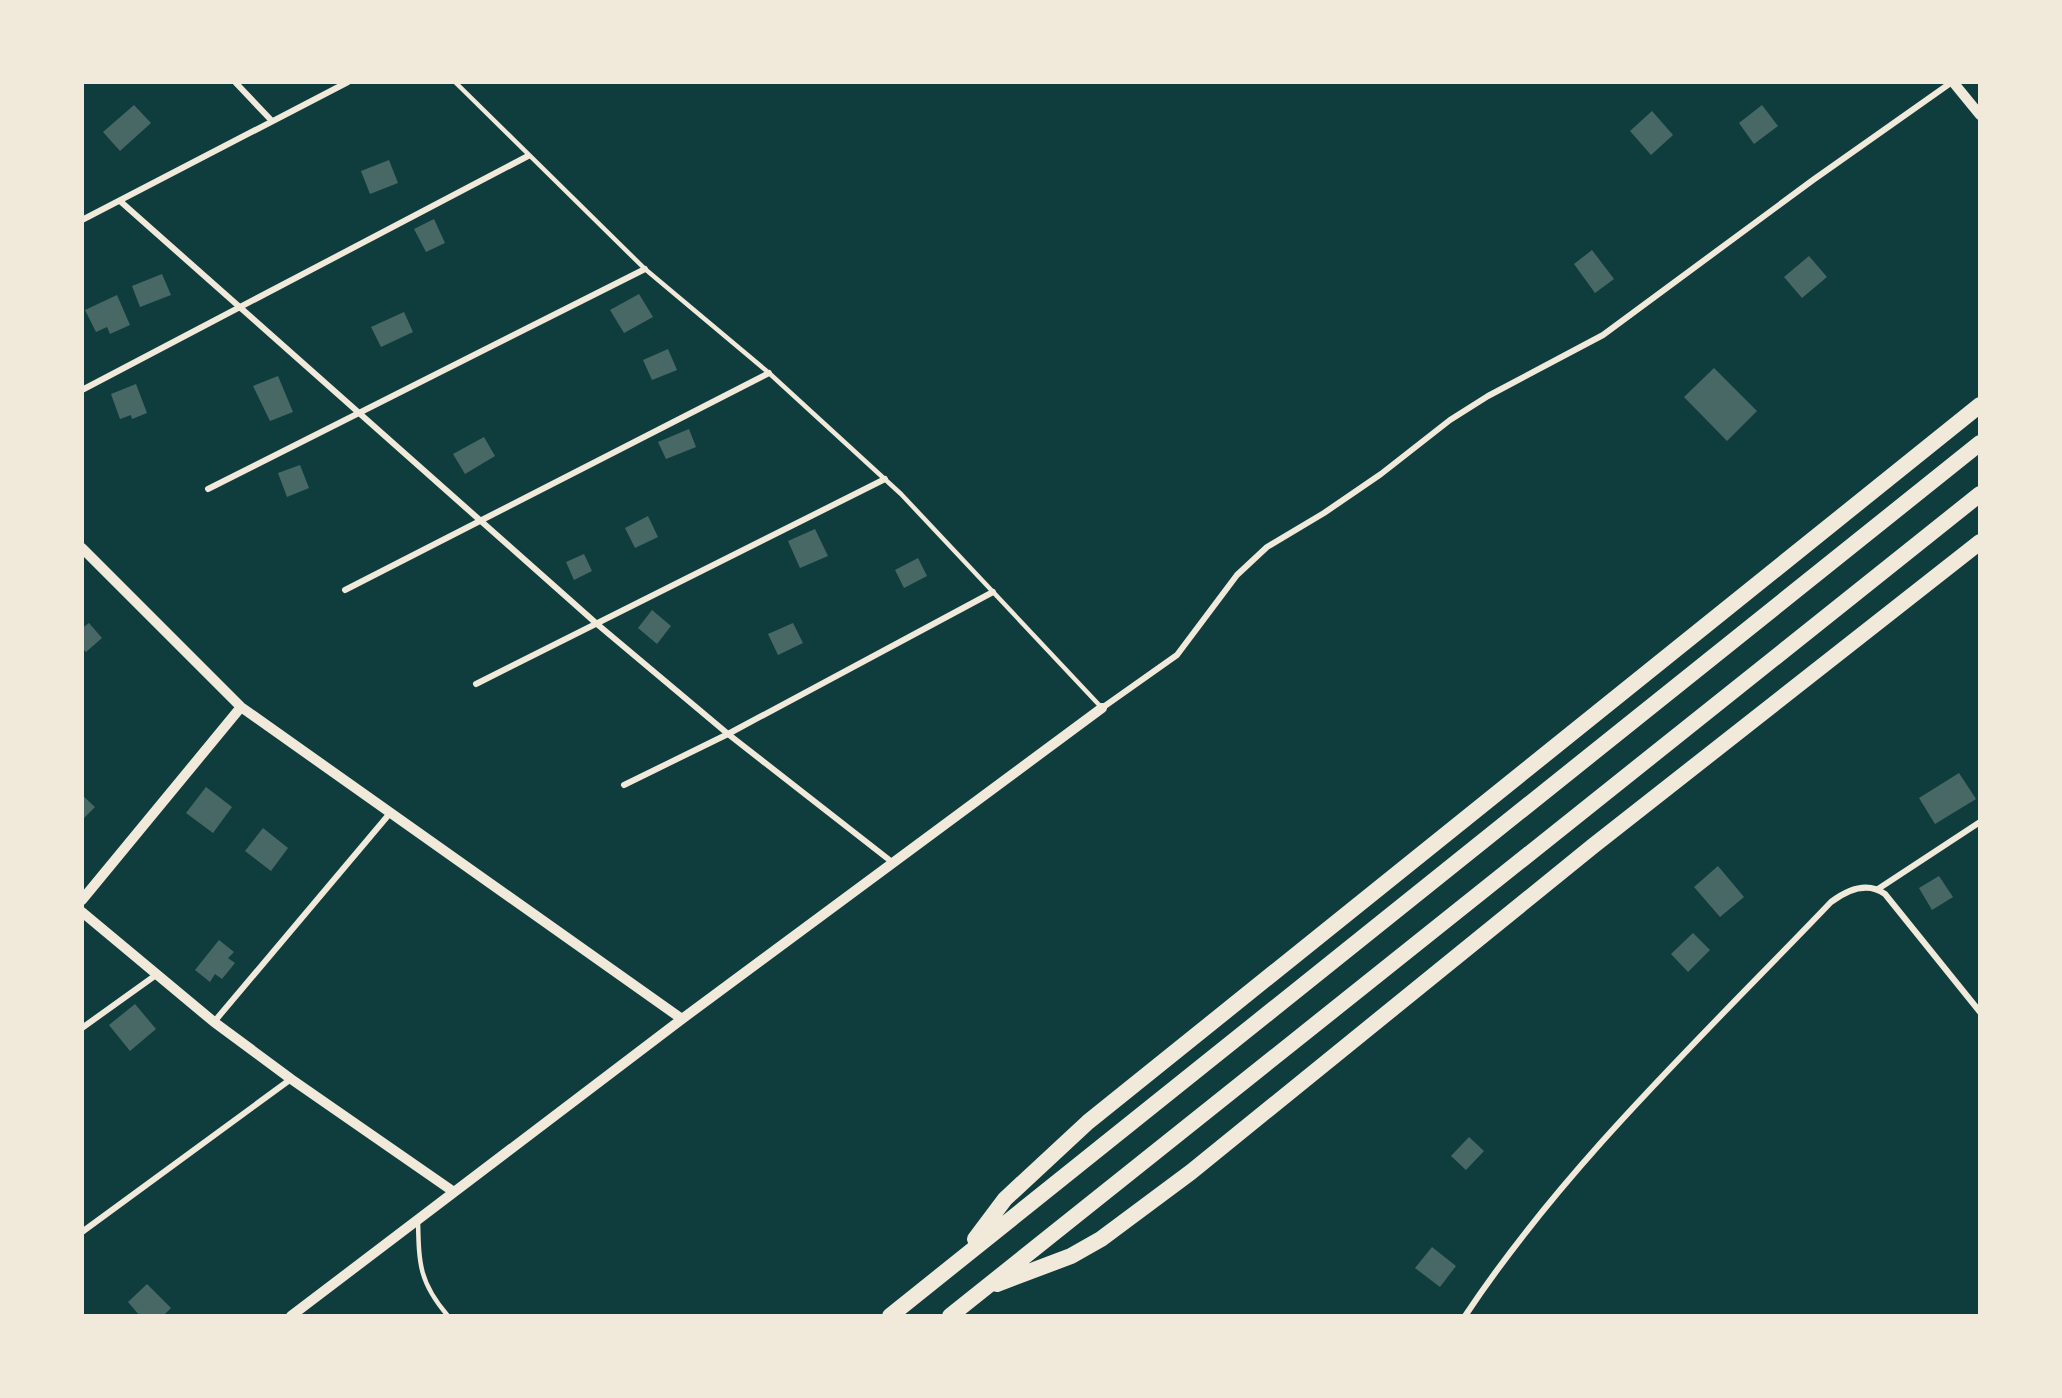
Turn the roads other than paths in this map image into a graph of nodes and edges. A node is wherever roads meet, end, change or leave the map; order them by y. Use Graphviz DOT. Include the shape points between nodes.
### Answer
graph roads {
  1 [pos="235,82"];
  2 [pos="348,82"];
  3 [pos="455,82"];
  4 [pos="1952,82"];
  5 [pos="1980,115"];
  6 [pos="272,121"];
  7 [pos="528,156"];
  8 [pos="120,201"];
  9 [pos="82,220"];
  10 [pos="645,269"];
  11 [pos="239,308"];
  12 [pos="769,373"];
  13 [pos="82,390"];
  14 [pos="1980,405"];
  15 [pos="359,414"];
  16 [pos="1980,443"];
  17 [pos="885,479"];
  18 [pos="208,489"];
  19 [pos="1980,494"];
  20 [pos="481,521"];
  21 [pos="1980,542"];
  22 [pos="82,548"];
  23 [pos="345,590"];
  24 [pos="993,592"];
  25 [pos="597,624"];
  26 [pos="476,684"];
  27 [pos="241,707"];
  28 [pos="1101,708"];
  29 [pos="729,734"];
  30 [pos="624,785"];
  31 [pos="391,812"];
  32 [pos="1980,822"];
  33 [pos="892,862"];
  34 [pos="1878,889"];
  35 [pos="82,900"];
  36 [pos="82,912"];
  37 [pos="156,975"];
  38 [pos="1980,999"];
  39 [pos="1972,1004"];
  40 [pos="1980,1012"];
  41 [pos="682,1019"];
  42 [pos="214,1022"];
  43 [pos="82,1028"];
  44 [pos="291,1079"];
  45 [pos="454,1192"];
  46 [pos="418,1219"];
  47 [pos="82,1232"];
  48 [pos="960,1258"];
  49 [pos="982,1289"];
  50 [pos="291,1316"];
  51 [pos="448,1316"];
  52 [pos="890,1316"];
  53 [pos="951,1316"];
  54 [pos="1465,1316"];
  1 -- 6 [label="street"];
  2 -- 6 [label="street"];
  3 -- 7 [label="lane"];
  4 -- 5 [label="street"];
  4 -- 28 [label="street" via="1603,335 1488,396 1381,474 1267,547 1237,574 1177,655"];
  6 -- 8 [label="street"];
  7 -- 10 [label="lane"];
  7 -- 11 [label="street"];
  8 -- 9 [label="street"];
  8 -- 11 [label="street"];
  10 -- 12 [label="lane"];
  10 -- 15 [label="street"];
  11 -- 13 [label="street"];
  11 -- 15 [label="street"];
  12 -- 17 [label="lane"];
  12 -- 20 [label="street"];
  14 -- 48 [label="highway" via="1088,1122 1005,1199"];
  15 -- 18 [label="street"];
  15 -- 20 [label="street"];
  16 -- 48 [label="highway"];
  17 -- 24 [label="lane"];
  17 -- 25 [label="street"];
  19 -- 49 [label="highway"];
  20 -- 23 [label="street"];
  20 -- 25 [label="street"];
  21 -- 49 [label="highway" via="1611,831 1191,1172 1101,1239 1071,1256"];
  22 -- 27 [label="street"];
  24 -- 28 [label="lane"];
  24 -- 29 [label="street"];
  25 -- 26 [label="street"];
  25 -- 29 [label="street"];
  27 -- 31 [label="street"];
  27 -- 35 [label="street"];
  28 -- 33 [label="street"];
  29 -- 30 [label="street"];
  29 -- 33 [label="street"];
  31 -- 41 [label="street"];
  31 -- 42 [label="street"];
  32 -- 34 [label="street"];
  33 -- 41 [label="street"];
  34 -- 39 [label="street"];
  34 -- 54 [label="street" via="1855,888 1831,902 1569,1179 1518,1240"];
  36 -- 37 [label="street"];
  37 -- 42 [label="street"];
  37 -- 43 [label="street"];
  38 -- 39 [label="street"];
  39 -- 40 [label="street"];
  41 -- 45 [label="street"];
  42 -- 44 [label="street"];
  44 -- 45 [label="street"];
  44 -- 47 [label="street"];
  45 -- 46 [label="street"];
  46 -- 50 [label="street"];
  46 -- 51 [label="lane" via="423,1277 429,1292"];
  48 -- 52 [label="highway"];
  49 -- 53 [label="highway"];
}
